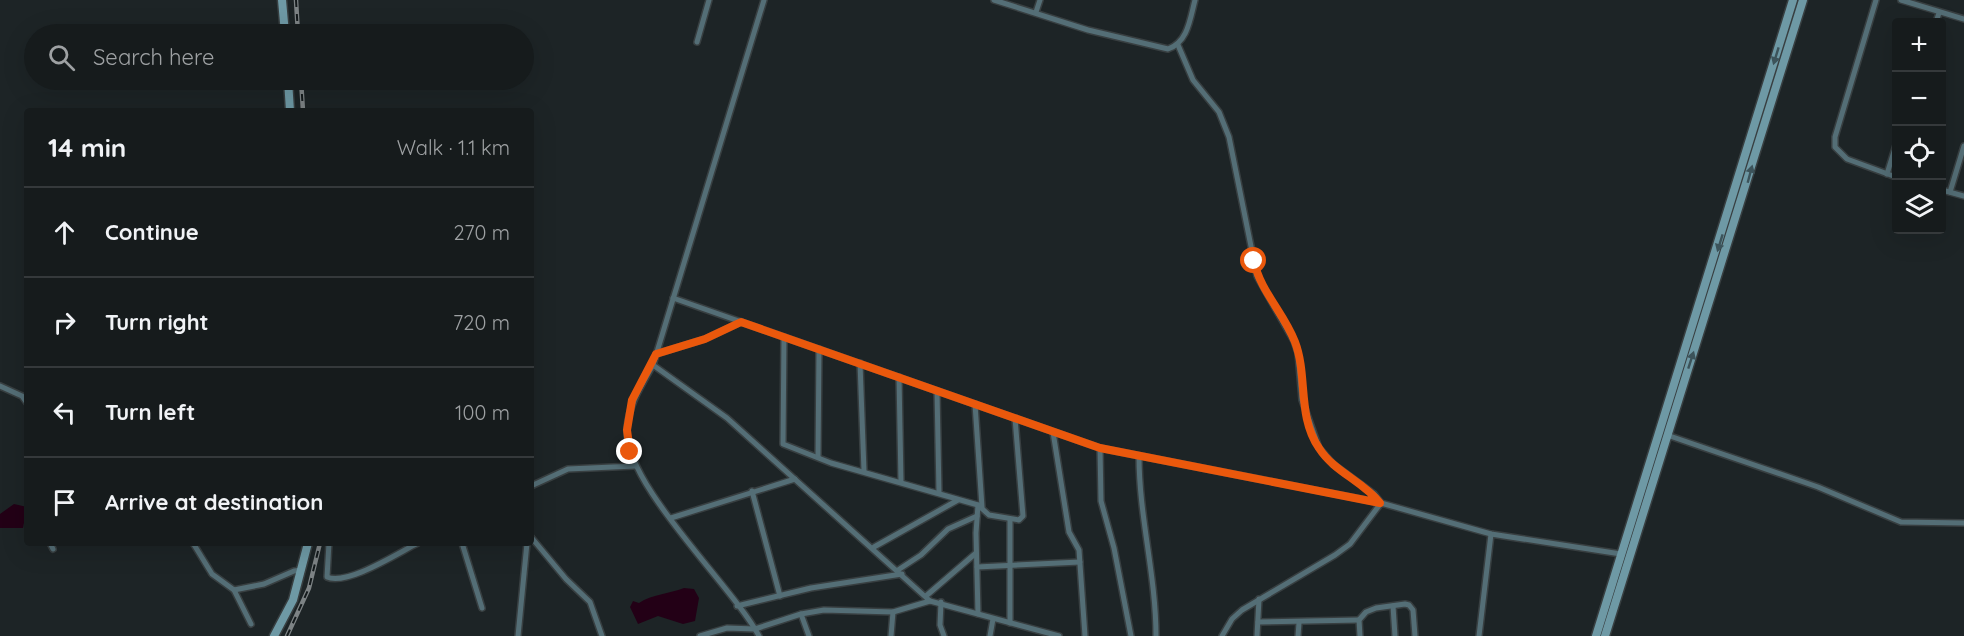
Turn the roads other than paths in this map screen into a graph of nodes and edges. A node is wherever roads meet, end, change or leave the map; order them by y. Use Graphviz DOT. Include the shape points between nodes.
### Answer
graph roads {
  1 [pos="282,0"];
  2 [pos="709,0"];
  3 [pos="764,0"];
  4 [pos="994,0"];
  5 [pos="1040,0"];
  6 [pos="1195,0"];
  7 [pos="1793,0"];
  8 [pos="1803,0"];
  9 [pos="1876,0"];
  10 [pos="1901,0"];
  11 [pos="1036,12"];
  12 [pos="1939,13"];
  13 [pos="1937,18"];
  14 [pos="1964,19"];
  15 [pos="284,24"];
  16 [pos="696,42"];
  17 [pos="1178,45"];
  18 [pos="289,90"];
  19 [pos="290,108"];
  20 [pos="1964,146"];
  21 [pos="1892,158"];
  22 [pos="1887,174"];
  23 [pos="1892,176"];
  24 [pos="1946,191"];
  25 [pos="1950,192"];
  26 [pos="1964,196"];
  27 [pos="674,298"];
  28 [pos="741,322"];
  29 [pos="784,337"];
  30 [pos="819,349"];
  31 [pos="656,354"];
  32 [pos="860,363"];
  33 [pos="653,365"];
  34 [pos="899,377"];
  35 [pos="0,386"];
  36 [pos="937,391"];
  37 [pos="24,399"];
  38 [pos="975,404"];
  39 [pos="1015,418"];
  40 [pos="1053,432"];
  41 [pos="1667,435"];
  42 [pos="1100,448"];
  43 [pos="1139,456"];
  44 [pos="818,457"];
  45 [pos="635,466"];
  46 [pos="864,471"];
  47 [pos="795,479"];
  48 [pos="902,482"];
  49 [pos="534,485"];
  50 [pos="752,492"];
  51 [pos="939,493"];
  52 [pos="958,500"];
  53 [pos="1380,503"];
  54 [pos="980,506"];
  55 [pos="1638,514"];
  56 [pos="977,516"];
  57 [pos="671,518"];
  58 [pos="1010,519"];
  59 [pos="1964,523"];
  60 [pos="1491,534"];
  61 [pos="534,541"];
  62 [pos="195,546"];
  63 [pos="307,546"];
  64 [pos="328,546"];
  65 [pos="412,546"];
  66 [pos="463,546"];
  67 [pos="527,546"];
  68 [pos="874,547"];
  69 [pos="976,553"];
  70 [pos="1622,554"];
  71 [pos="1080,562"];
  72 [pos="1011,566"];
  73 [pos="977,567"];
  74 [pos="302,570"];
  75 [pos="900,572"];
  76 [pos="234,590"];
  77 [pos="780,596"];
  78 [pos="928,599"];
  79 [pos="1259,599"];
  80 [pos="941,602"];
  81 [pos="737,606"];
  82 [pos="1393,606"];
  83 [pos="482,609"];
  84 [pos="893,612"];
  85 [pos="801,614"];
  86 [pos="978,614"];
  87 [pos="993,619"];
  88 [pos="1359,620"];
  89 [pos="1258,622"];
  90 [pos="1010,623"];
  91 [pos="1299,623"];
  92 [pos="251,624"];
  93 [pos="755,628"];
  94 [pos="274,636"];
  95 [pos="518,636"];
  96 [pos="602,636"];
  97 [pos="700,636"];
  98 [pos="759,636"];
  99 [pos="808,636"];
  100 [pos="891,636"];
  101 [pos="944,636"];
  102 [pos="990,636"];
  103 [pos="1059,636"];
  104 [pos="1085,636"];
  105 [pos="1131,636"];
  106 [pos="1156,636"];
  107 [pos="1222,636"];
  108 [pos="1257,636"];
  109 [pos="1298,636"];
  110 [pos="1360,636"];
  111 [pos="1395,636"];
  112 [pos="1415,636"];
  113 [pos="1479,636"];
  114 [pos="1596,636"];
  115 [pos="1605,636"];
  1 -- 15 [label="street"];
  2 -- 16 [label="street"];
  3 -- 27 [label="street"];
  4 -- 11 [label="street"];
  5 -- 11 [label="street"];
  6 -- 17 [label="street"];
  7 -- 55 [label="street, one-way"];
  41 -- 8 [label="street, one-way"];
  9 -- 22 [label="street" via="1835,147 1847,159"];
  10 -- 12 [label="street"];
  11 -- 17 [label="street" via="1147,45 1168,49"];
  12 -- 13 [label="street"];
  12 -- 14 [label="street"];
  17 -- 53 [label="street" via="1193,80 1219,112 1229,137 1257,276 1294,341 1302,400 1319,448"];
  18 -- 19 [label="street"];
  20 -- 25 [label="street"];
  21 -- 22 [label="street"];
  22 -- 23 [label="street"];
  24 -- 25 [label="street"];
  25 -- 26 [label="street"];
  27 -- 28 [label="street"];
  27 -- 31 [label="street"];
  28 -- 29 [label="street"];
  28 -- 31 [label="street" via="705,339"];
  29 -- 30 [label="street"];
  29 -- 44 [label="street" via="783,444"];
  30 -- 32 [label="street"];
  30 -- 44 [label="street"];
  31 -- 33 [label="street"];
  32 -- 34 [label="street"];
  32 -- 46 [label="street"];
  33 -- 45 [label="street" via="632,400 627,430"];
  33 -- 47 [label="street" via="728,418"];
  34 -- 36 [label="street"];
  34 -- 48 [label="street"];
  35 -- 37 [label="street"];
  36 -- 38 [label="street"];
  36 -- 51 [label="street"];
  38 -- 39 [label="street"];
  38 -- 54 [label="street"];
  39 -- 40 [label="street"];
  39 -- 58 [label="street" via="1023,516"];
  40 -- 42 [label="street"];
  40 -- 71 [label="street" via="1069,532 1077,544"];
  41 -- 55 [label="street"];
  41 -- 59 [label="street" via="1818,487 1901,522"];
  42 -- 43 [label="street"];
  42 -- 105 [label="street" via="1101,501"];
  43 -- 53 [label="street"];
  43 -- 106 [label="street" via="1140,503"];
  44 -- 46 [label="street"];
  45 -- 49 [label="street" via="568,469"];
  45 -- 57 [label="street"];
  46 -- 48 [label="street"];
  47 -- 50 [label="street"];
  47 -- 68 [label="street"];
  48 -- 51 [label="street"];
  50 -- 57 [label="street"];
  50 -- 77 [label="street"];
  51 -- 52 [label="street"];
  52 -- 54 [label="street"];
  52 -- 68 [label="street"];
  53 -- 60 [label="street"];
  53 -- 79 [label="street" via="1350,544"];
  54 -- 56 [label="street"];
  54 -- 58 [label="street" via="986,514"];
  55 -- 70 [label="street"];
  55 -- 115 [label="street"];
  56 -- 69 [label="street"];
  56 -- 75 [label="street" via="948,529"];
  57 -- 81 [label="street"];
  58 -- 72 [label="street"];
  60 -- 70 [label="street"];
  60 -- 113 [label="street"];
  61 -- 96 [label="street" via="590,602"];
  62 -- 76 [label="street" via="212,574"];
  63 -- 74 [label="street"];
  64 -- 65 [label="street" via="327,577 332,579 361,572"];
  66 -- 83 [label="street"];
  67 -- 95 [label="street"];
  68 -- 75 [label="street"];
  69 -- 73 [label="street"];
  69 -- 78 [label="street"];
  70 -- 114 [label="street"];
  71 -- 72 [label="street"];
  71 -- 104 [label="street"];
  72 -- 73 [label="street"];
  72 -- 90 [label="street"];
  73 -- 86 [label="street"];
  74 -- 76 [label="street"];
  74 -- 94 [label="street" via="293,600"];
  75 -- 77 [label="street"];
  75 -- 78 [label="street"];
  76 -- 92 [label="street"];
  77 -- 81 [label="street"];
  78 -- 80 [label="street"];
  78 -- 84 [label="street"];
  79 -- 89 [label="street"];
  79 -- 107 [label="street" via="1232,619"];
  80 -- 86 [label="street"];
  80 -- 101 [label="street" via="940,625"];
  81 -- 93 [label="street"];
  82 -- 88 [label="street" via="1366,612"];
  82 -- 111 [label="street"];
  82 -- 112 [label="street" via="1411,607"];
  84 -- 85 [label="street" via="824,610"];
  84 -- 100 [label="street"];
  85 -- 93 [label="street"];
  85 -- 99 [label="street"];
  86 -- 87 [label="street"];
  87 -- 90 [label="street"];
  87 -- 102 [label="street"];
  88 -- 91 [label="street"];
  88 -- 110 [label="street"];
  89 -- 91 [label="street"];
  89 -- 108 [label="street"];
  90 -- 103 [label="street"];
  91 -- 109 [label="street"];
  93 -- 97 [label="street" via="727,628"];
  93 -- 98 [label="street"];
}
